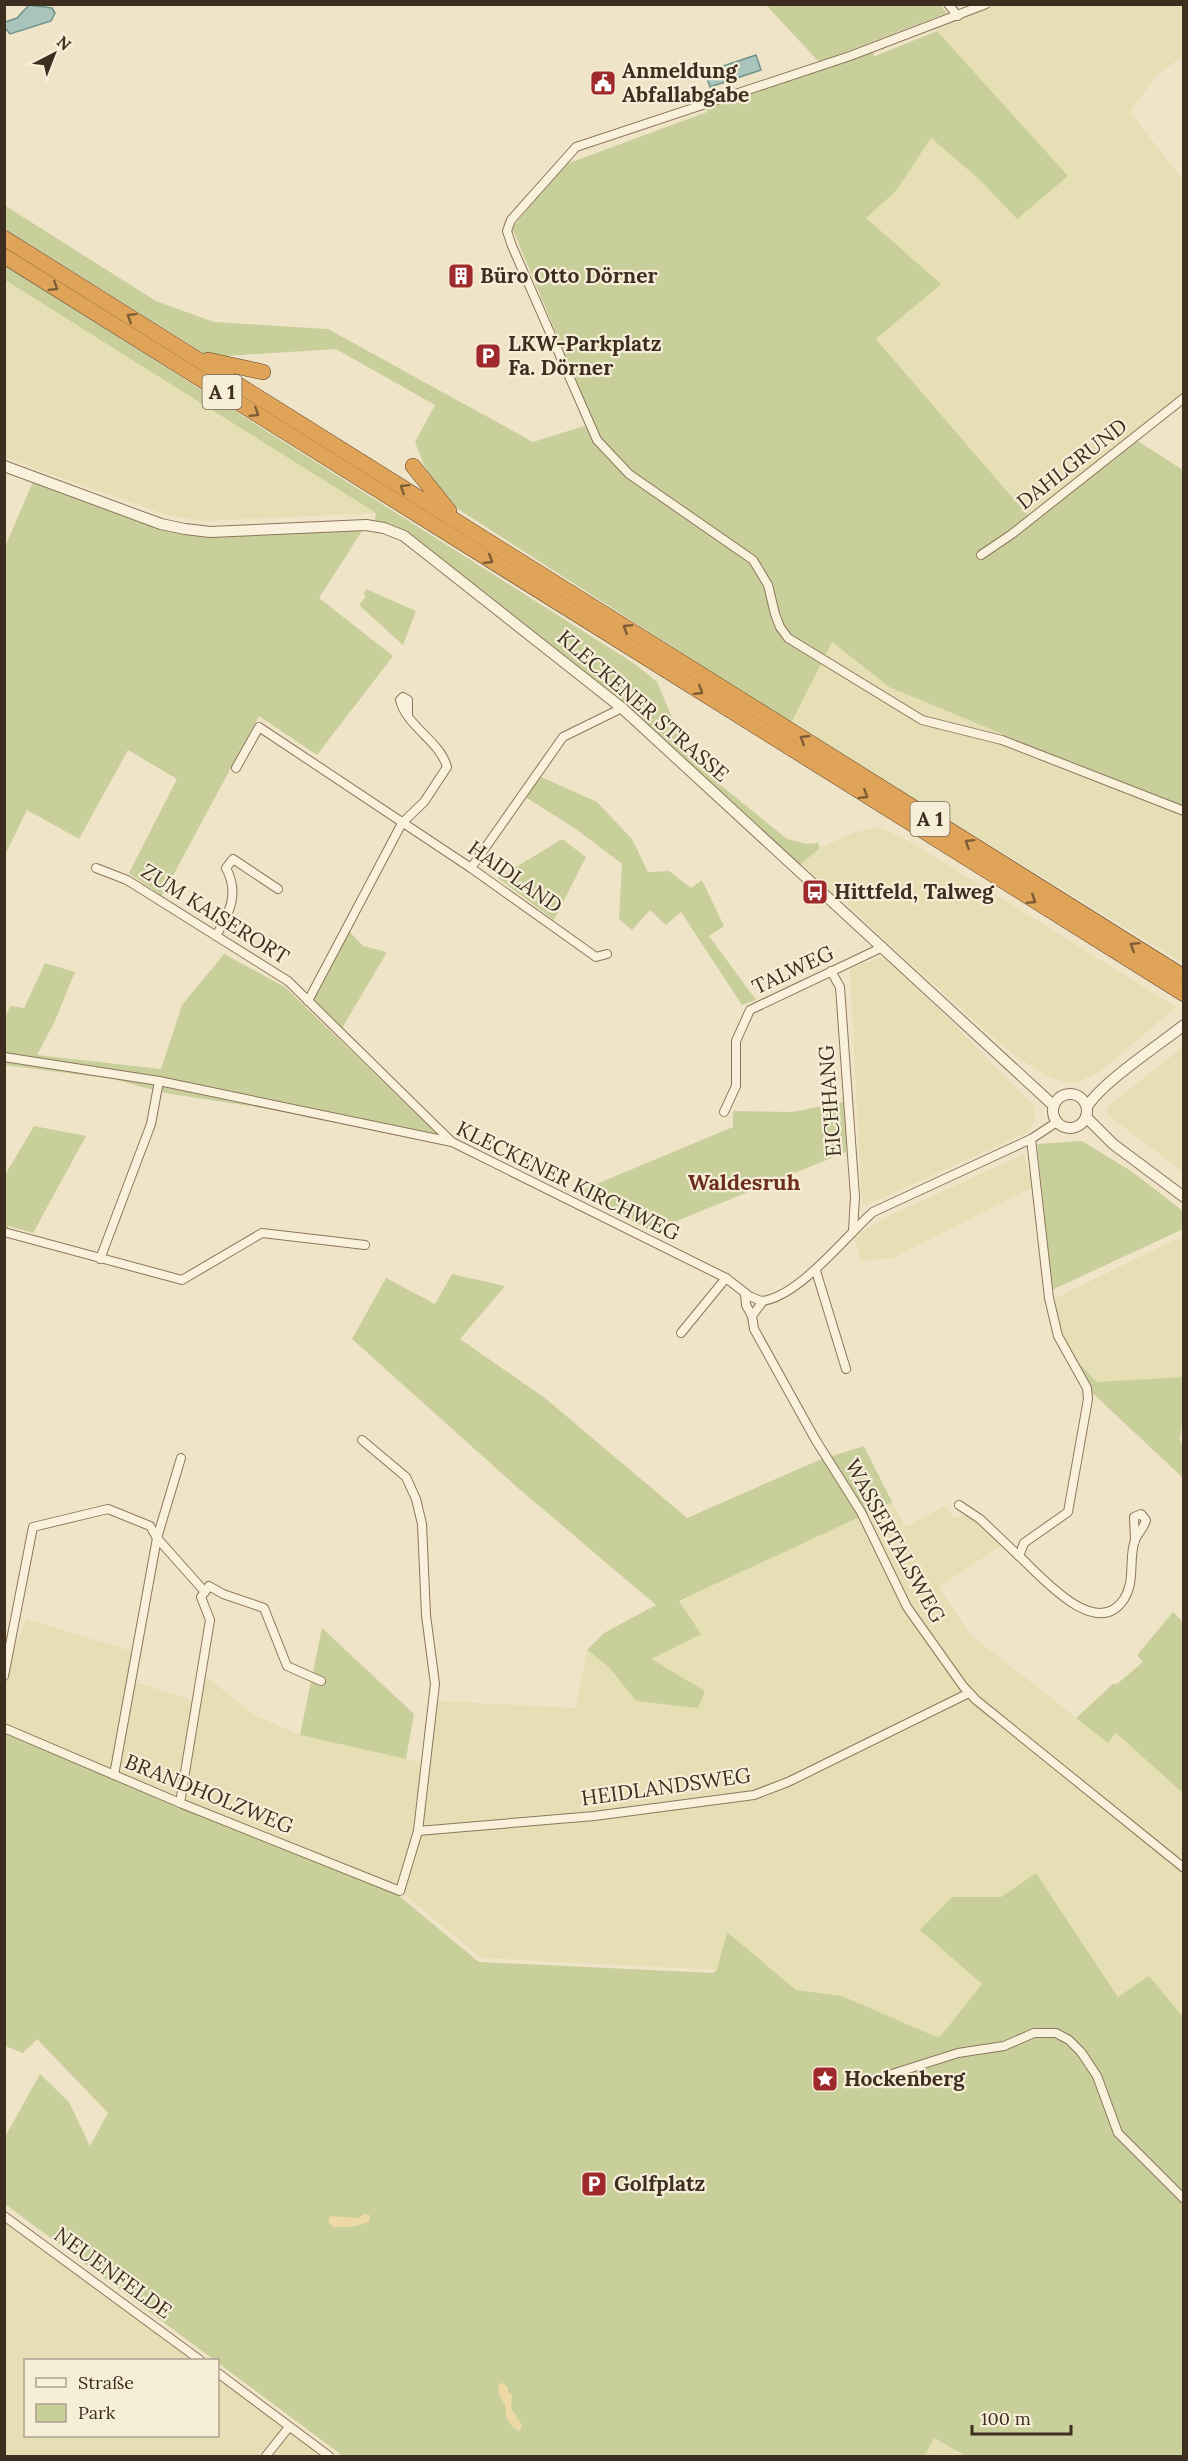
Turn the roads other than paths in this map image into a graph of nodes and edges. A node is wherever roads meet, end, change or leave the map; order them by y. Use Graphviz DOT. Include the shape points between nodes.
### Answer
graph roads {
  1 [pos="948,4"];
  2 [pos="986,4"];
  3 [pos="958,16"];
  4 [pos="4,238"];
  5 [pos="4,256"];
  6 [pos="181,348"];
  7 [pos="263,372"];
  8 [pos="1184,398"];
  9 [pos="4,466"];
  10 [pos="413,466"];
  11 [pos="472,531"];
  12 [pos="981,555"];
  13 [pos="632,649"];
  14 [pos="663,681"];
  15 [pos="622,708"];
  16 [pos="408,714"];
  17 [pos="236,768"];
  18 [pos="1184,811"];
  19 [pos="876,813"];
  20 [pos="402,823"];
  21 [pos="911,825"];
  22 [pos="96,867"];
  23 [pos="471,868"];
  24 [pos="278,889"];
  25 [pos="216,936"];
  26 [pos="883,947"];
  27 [pos="607,954"];
  28 [pos="831,971"];
  29 [pos="1184,977"];
  30 [pos="1184,994"];
  31 [pos="308,1001"];
  32 [pos="1184,1025"];
  33 [pos="4,1057"];
  34 [pos="1020,1075"];
  35 [pos="159,1081"];
  36 [pos="1107,1085"];
  37 [pos="1061,1096"];
  38 [pos="1081,1097"];
  39 [pos="1053,1105"];
  40 [pos="724,1112"];
  41 [pos="1086,1112"];
  42 [pos="1057,1122"];
  43 [pos="1077,1126"];
  44 [pos="1031,1139"];
  45 [pos="453,1142"];
  46 [pos="1113,1143"];
  47 [pos="1184,1197"];
  48 [pos="853,1230"];
  49 [pos="4,1232"];
  50 [pos="365,1245"];
  51 [pos="100,1259"];
  52 [pos="816,1271"];
  53 [pos="726,1278"];
  54 [pos="746,1293"];
  55 [pos="763,1301"];
  56 [pos="752,1316"];
  57 [pos="681,1333"];
  58 [pos="846,1369"];
  59 [pos="362,1440"];
  60 [pos="181,1458"];
  61 [pos="959,1504"];
  62 [pos="157,1538"];
  63 [pos="1135,1541"];
  64 [pos="1019,1556"];
  65 [pos="205,1592"];
  66 [pos="4,1676"];
  67 [pos="321,1681"];
  68 [pos="969,1694"];
  69 [pos="4,1728"];
  70 [pos="114,1775"];
  71 [pos="180,1803"];
  72 [pos="418,1831"];
  73 [pos="1184,1868"];
  74 [pos="892,2074"];
  75 [pos="1184,2199"];
  76 [pos="4,2216"];
  77 [pos="197,2359"];
  78 [pos="219,2374"];
  79 [pos="289,2427"];
  80 [pos="266,2457"];
  81 [pos="329,2457"];
  1 -- 3 [label="street"];
  2 -- 3 [label="street"];
  3 -- 18 [label="street" via="576,147 511,220 507,231 597,440 629,474 753,560 768,585 775,614 788,638 922,720 1002,740"];
  6 -- 4 [label="highway, A 1, one-way"];
  5 -- 13 [label="highway, A 1, one-way"];
  6 -- 7 [label="highway" via="213,362"];
  11 -- 6 [label="highway, A 1, one-way"];
  8 -- 12 [label="street, DAHLGRUND"];
  9 -- 15 [label="street, KLECKENER STRASSE" via="172,527 210,532 346,524 393,531 415,543"];
  10 -- 11 [label="highway" via="440,501"];
  29 -- 11 [label="highway, A 1, one-way"];
  13 -- 14 [label="highway"];
  13 -- 21 [label="highway, A 1, one-way"];
  15 -- 23 [label="street" via="563,736"];
  15 -- 26 [label="street, KLECKENER STRASSE"];
  16 -- 20 [label="street" via="447,767 424,802"];
  17 -- 20 [label="street, HAIDLAND" via="260,728"];
  19 -- 21 [label="highway"];
  20 -- 23 [label="street, HAIDLAND"];
  20 -- 31 [label="street"];
  21 -- 30 [label="highway, A 1, one-way"];
  22 -- 25 [label="street, ZUM KAISERORT" via="127,880"];
  23 -- 27 [label="street, HAIDLAND" via="596,957"];
  24 -- 25 [label="street" via="233,859 226,868 233,893 232,909"];
  25 -- 31 [label="street, ZUM KAISERORT" via="288,981"];
  26 -- 28 [label="street, TALWEG"];
  26 -- 34 [label="street, KLECKENER STRASSE"];
  28 -- 40 [label="street, TALWEG" via="750,1010 736,1041 736,1086"];
  28 -- 48 [label="street, EICHHANG" via="840,987 855,1197"];
  31 -- 45 [label="street, ZUM KAISERORT"];
  32 -- 36 [label="street"];
  33 -- 35 [label="street, KLECKENER KIRCHWEG"];
  34 -- 37 [label="street, KLECKENER STRASSE"];
  34 -- 39 [label="street, KLECKENER STRASSE"];
  35 -- 45 [label="street, KLECKENER KIRCHWEG"];
  35 -- 51 [label="street" via="151,1124"];
  36 -- 38 [label="street"];
  36 -- 41 [label="street" via="1091,1100"];
  37 -- 38 [label="street" via="1071,1093"];
  37 -- 39 [label="street"];
  38 -- 41 [label="street"];
  39 -- 42 [label="street"];
  41 -- 43 [label="street"];
  41 -- 46 [label="street"];
  42 -- 43 [label="street" via="1068,1128"];
  42 -- 44 [label="street"];
  43 -- 46 [label="street"];
  44 -- 48 [label="street" via="873,1212"];
  44 -- 64 [label="street" via="1049,1298 1058,1336 1087,1388 1088,1399 1068,1512 1024,1543"];
  45 -- 53 [label="street, KLECKENER KIRCHWEG"];
  46 -- 47 [label="street"];
  48 -- 52 [label="street"];
  49 -- 51 [label="street"];
  50 -- 51 [label="street" via="262,1233 182,1280"];
  52 -- 55 [label="street"];
  52 -- 58 [label="street"];
  53 -- 54 [label="street, KLECKENER KIRCHWEG"];
  53 -- 57 [label="street"];
  54 -- 55 [label="street, KLECKENER KIRCHWEG"];
  54 -- 56 [label="street, WASSERTALSWEG" via="746,1305"];
  55 -- 56 [label="street"];
  56 -- 68 [label="street, WASSERTALSWEG" via="754,1329 857,1505 907,1607"];
  59 -- 72 [label="street" via="406,1477 422,1524 426,1615 435,1684"];
  60 -- 62 [label="street"];
  61 -- 64 [label="street"];
  62 -- 65 [label="street"];
  62 -- 66 [label="street" via="150,1526 108,1509 33,1527"];
  62 -- 70 [label="street"];
  63 -- 64 [label="street" via="1132,1579 1124,1599 1116,1608 1095,1614 1059,1593"];
  65 -- 67 [label="street" via="209,1586 264,1608 287,1666"];
  65 -- 71 [label="street" via="201,1597 210,1620"];
  68 -- 72 [label="street, HEIDLANDSWEG" via="754,1795 594,1816"];
  68 -- 73 [label="street, WASSERTALSWEG"];
  69 -- 70 [label="street, BRANDHOLZWEG"];
  70 -- 71 [label="street, BRANDHOLZWEG"];
  71 -- 72 [label="street, BRANDHOLZWEG" via="400,1891"];
  74 -- 75 [label="street" via="958,2053 1004,2046 1034,2032 1056,2033 1081,2052 1096,2076 1118,2133"];
  76 -- 77 [label="street, NEUENFELDE"];
  78 -- 79 [label="street"];
  79 -- 80 [label="street"];
  79 -- 81 [label="street"];
}
